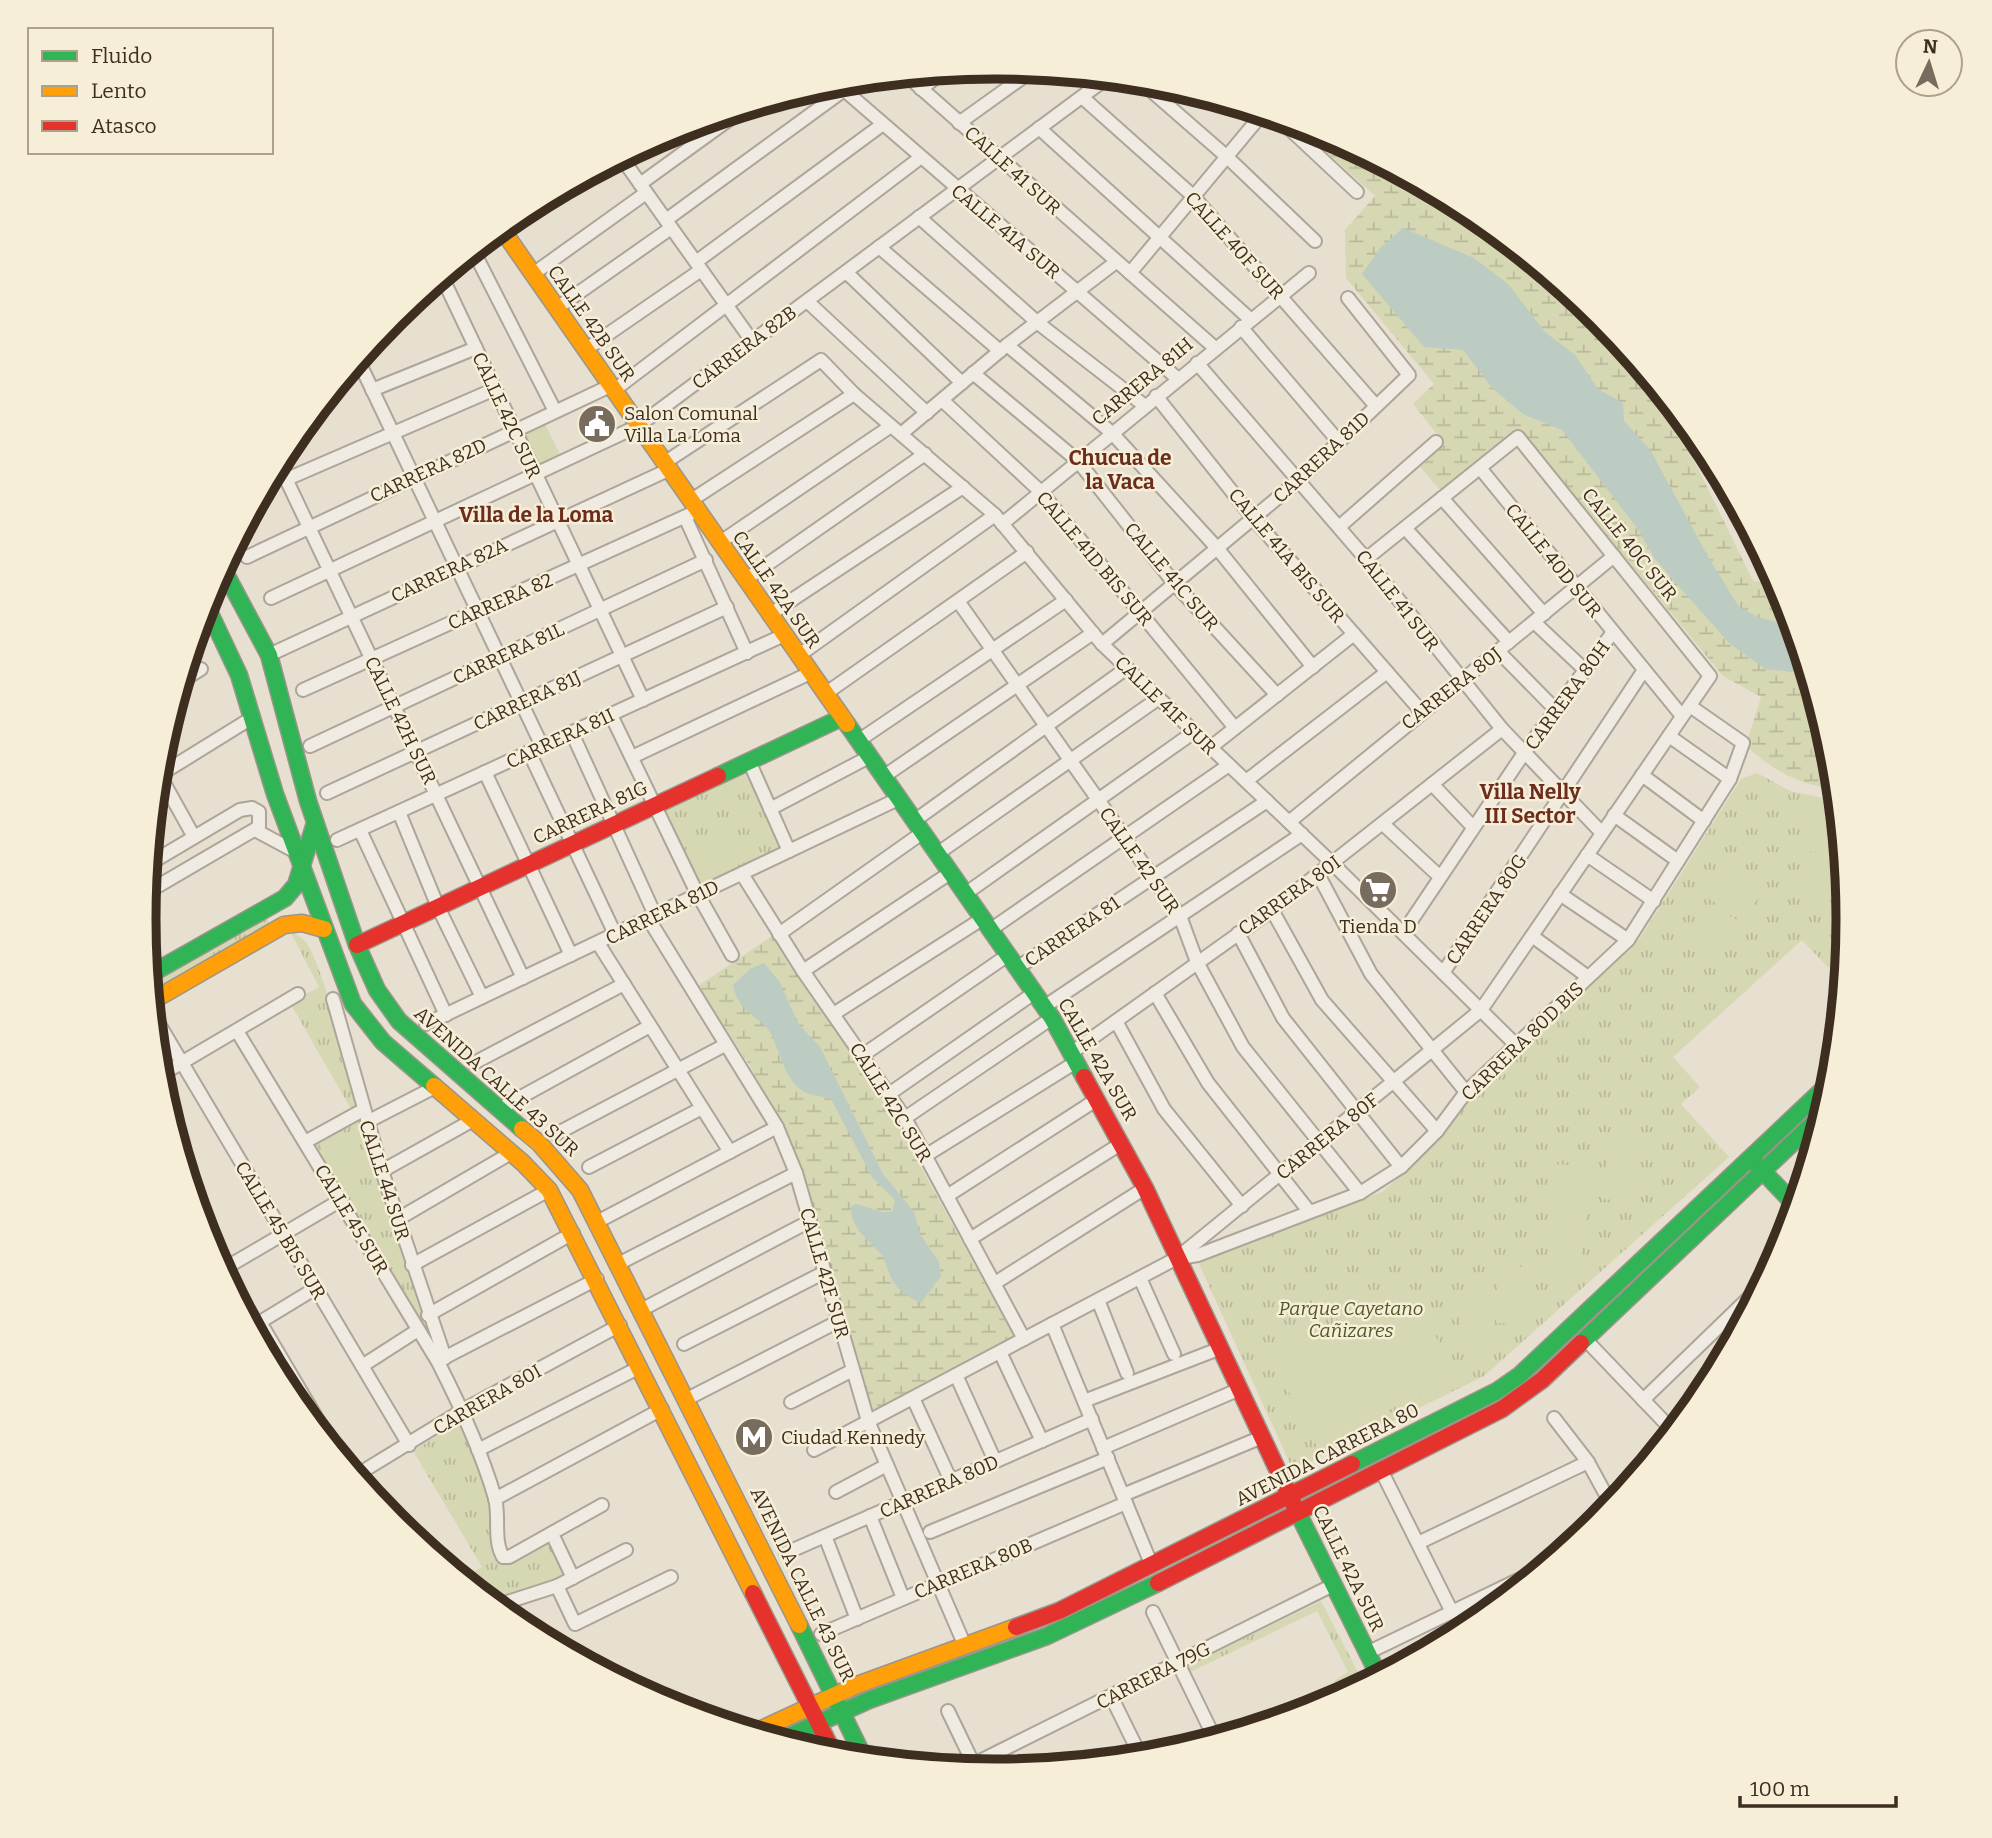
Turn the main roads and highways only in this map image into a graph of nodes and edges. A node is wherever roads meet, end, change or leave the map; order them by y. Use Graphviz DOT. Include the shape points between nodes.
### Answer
graph roads {
  1 [pos="507,236"];
  2 [pos="690,510"];
  3 [pos="228,578"];
  4 [pos="212,618"];
  5 [pos="841,718"];
  6 [pos="316,823"];
  7 [pos="302,868"];
  8 [pos="337,887"];
  9 [pos="309,888"];
  10 [pos="324,929"];
  11 [pos="357,945"];
  12 [pos="158,970"];
  13 [pos="160,996"];
  14 [pos="1817,1095"];
  15 [pos="1810,1126"];
  16 [pos="1750,1158"];
  17 [pos="1763,1171"];
  18 [pos="1789,1198"];
  19 [pos="1290,1496"];
  20 [pos="1297,1513"];
  21 [pos="1375,1669"];
  22 [pos="834,1695"];
  23 [pos="810,1706"];
  24 [pos="842,1712"];
  25 [pos="819,1723"];
  26 [pos="766,1727"];
  27 [pos="795,1735"];
  28 [pos="828,1742"];
  29 [pos="859,1747"];
  1 -- 2 [label="main road, CALLE 42B SUR" via="666,466"];
  2 -- 5 [label="main road, CALLE 42A SUR" via="719,543"];
  3 -- 6 [label="main road, AVENIDA CALLE 43 SUR" via="269,655"];
  4 -- 7 [label="main road" via="239,675"];
  5 -- 11 [label="main road, CARRERA 81G"];
  5 -- 19 [label="main road, CALLE 42A SUR" via="1048,1013 1074,1058 1145,1188"];
  6 -- 7 [label="main road"];
  6 -- 8 [label="main road, AVENIDA CALLE 43 SUR"];
  7 -- 9 [label="main road"];
  7 -- 12 [label="main road" via="285,898"];
  8 -- 9 [label="main road" via="318,870 309,876"];
  8 -- 11 [label="main road, AVENIDA CALLE 43 SUR"];
  9 -- 10 [label="main road"];
  10 -- 13 [label="main road" via="302,923 284,925"];
  10 -- 23 [label="main road" via="349,997 363,1018 394,1053 549,1190"];
  11 -- 22 [label="main road, AVENIDA CALLE 43 SUR" via="377,990 399,1021 501,1108 571,1176"];
  14 -- 16 [label="main road, AVENIDA CARRERA 80"];
  15 -- 17 [label="main road, AVENIDA CARRERA 80"];
  16 -- 17 [label="main road"];
  16 -- 19 [label="main road, AVENIDA CARRERA 80" via="1509,1382"];
  17 -- 18 [label="main road"];
  17 -- 20 [label="main road, AVENIDA CARRERA 80" via="1542,1380 1502,1409"];
  19 -- 20 [label="main road, CALLE 42A SUR"];
  19 -- 22 [label="main road, AVENIDA CARRERA 80" via="1059,1611"];
  20 -- 21 [label="main road, CALLE 42A SUR"];
  20 -- 24 [label="main road, AVENIDA CARRERA 80" via="1047,1636"];
  22 -- 23 [label="main road, AVENIDA CARRERA 80"];
  22 -- 24 [label="main road, AVENIDA CALLE 43 SUR"];
  23 -- 25 [label="main road"];
  23 -- 26 [label="main road, AVENIDA CARRERA 80"];
  24 -- 25 [label="main road, AVENIDA CARRERA 80"];
  24 -- 29 [label="main road, AVENIDA CALLE 43 SUR"];
  25 -- 27 [label="main road, AVENIDA CARRERA 80"];
  25 -- 28 [label="main road"];
}
